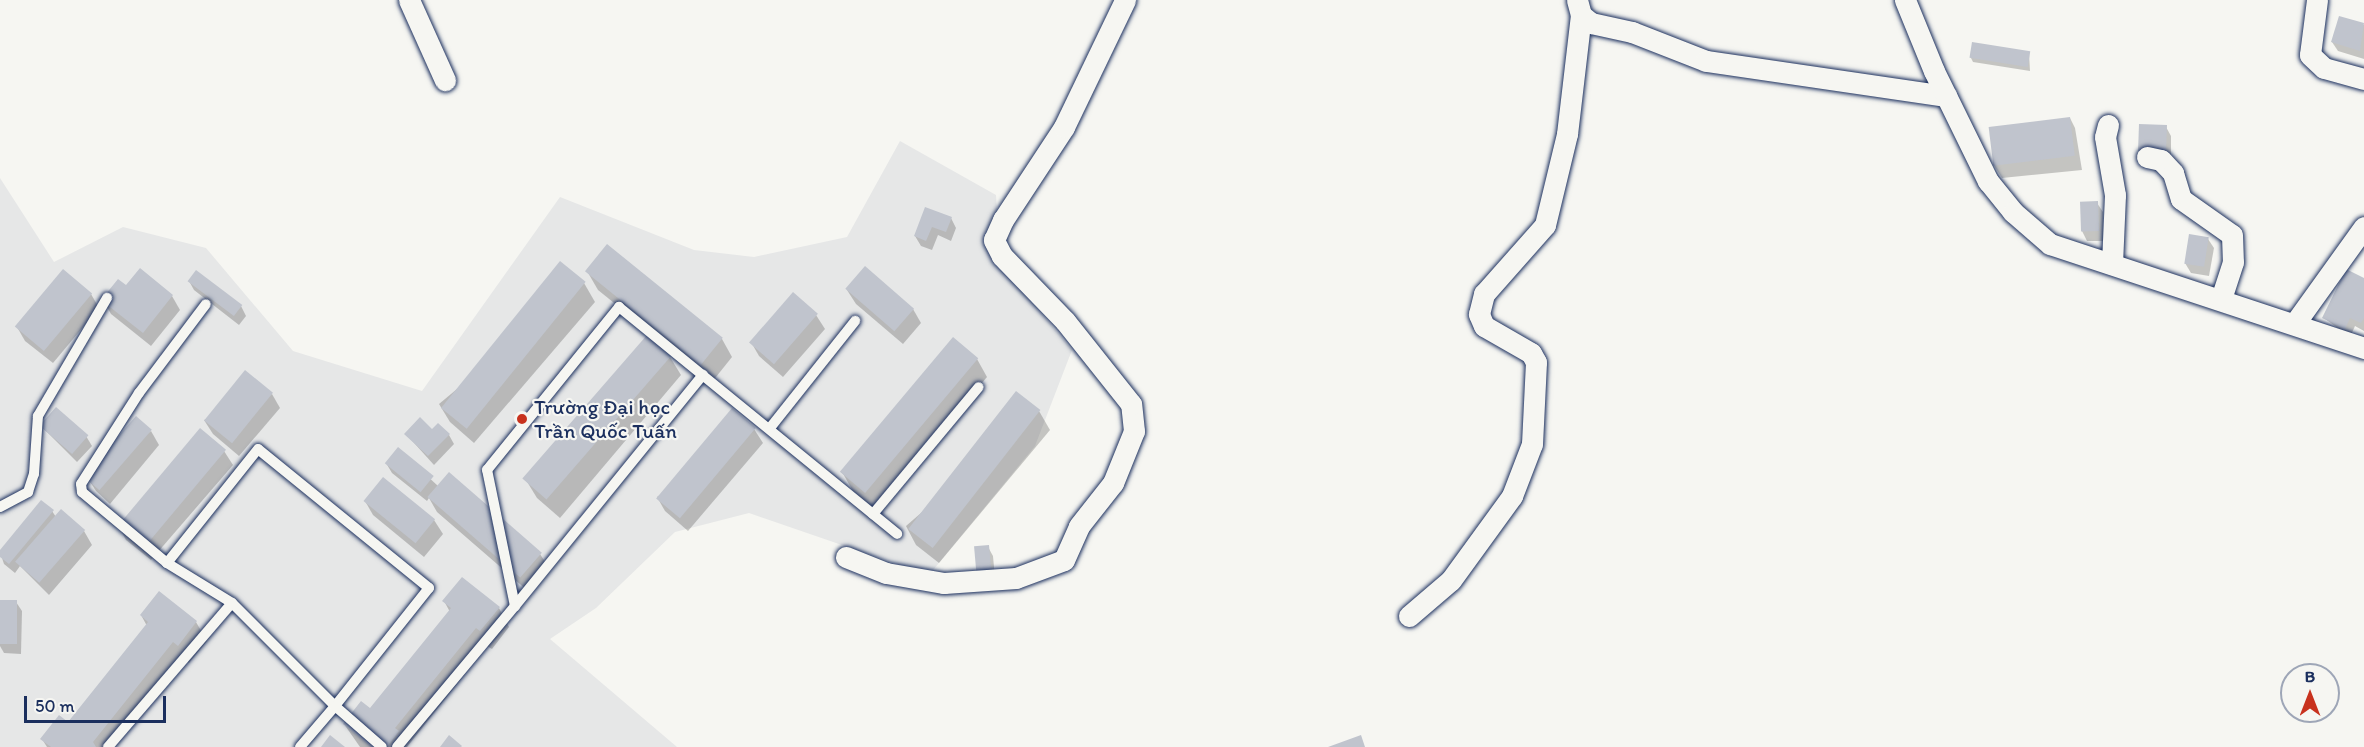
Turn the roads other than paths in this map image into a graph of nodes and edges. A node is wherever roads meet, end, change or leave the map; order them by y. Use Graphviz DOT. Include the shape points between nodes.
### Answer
graph roads {
  1 [pos="409,0"];
  2 [pos="1125,0"];
  3 [pos="1905,0"];
  4 [pos="2317,0"];
  5 [pos="1579,7"];
  6 [pos="2364,79"];
  7 [pos="445,80"];
  8 [pos="1946,96"];
  9 [pos="2108,125"];
  10 [pos="2147,157"];
  11 [pos="2364,227"];
  12 [pos="2112,264"];
  13 [pos="106,298"];
  14 [pos="2221,299"];
  15 [pos="206,304"];
  16 [pos="855,321"];
  17 [pos="2295,323"];
  18 [pos="2364,348"];
  19 [pos="703,375"];
  20 [pos="979,387"];
  21 [pos="770,428"];
  22 [pos="0,507"];
  23 [pos="873,514"];
  24 [pos="897,534"];
  25 [pos="846,557"];
  26 [pos="167,562"];
  27 [pos="232,603"];
  28 [pos="515,606"];
  29 [pos="1409,616"];
  30 [pos="335,706"];
  31 [pos="108,747"];
  32 [pos="300,747"];
  33 [pos="382,747"];
  34 [pos="397,747"];
  1 -- 7 [label="street"];
  2 -- 25 [label="street" via="1064,127 994,240 1002,256 1065,321 1131,404 1134,431 1109,491 1079,526 1064,560 1016,578 944,583 886,573"];
  3 -- 8 [label="street"];
  4 -- 6 [label="street" via="2310,55 2324,68"];
  5 -- 8 [label="street" via="1592,23 1632,32 1706,61"];
  5 -- 29 [label="street" via="1566,134 1545,225 1484,294 1479,315 1484,326 1531,353 1536,362 1532,444 1512,496 1451,580"];
  8 -- 12 [label="street" via="1988,180 2013,212 2050,244"];
  9 -- 12 [label="street" via="2105,137 2115,195"];
  10 -- 14 [label="street" via="2162,160 2173,173 2181,199 2232,235 2233,262"];
  11 -- 17 [label="street"];
  12 -- 14 [label="street"];
  13 -- 22 [label="lane" via="38,416 33,483 20,499"];
  14 -- 17 [label="street"];
  15 -- 26 [label="lane" via="139,393 81,484 82,492"];
  16 -- 21 [label="lane"];
  17 -- 18 [label="street"];
  19 -- 21 [label="lane"];
  19 -- 28 [label="lane"];
  19 -- 28 [label="lane" via="619,307 488,470"];
  20 -- 23 [label="lane"];
  21 -- 23 [label="lane"];
  23 -- 24 [label="lane"];
  26 -- 27 [label="lane"];
  26 -- 30 [label="lane" via="258,449 429,588"];
  27 -- 30 [label="lane"];
  27 -- 31 [label="lane"];
  28 -- 34 [label="lane"];
  30 -- 32 [label="lane"];
  30 -- 33 [label="lane"];
}
